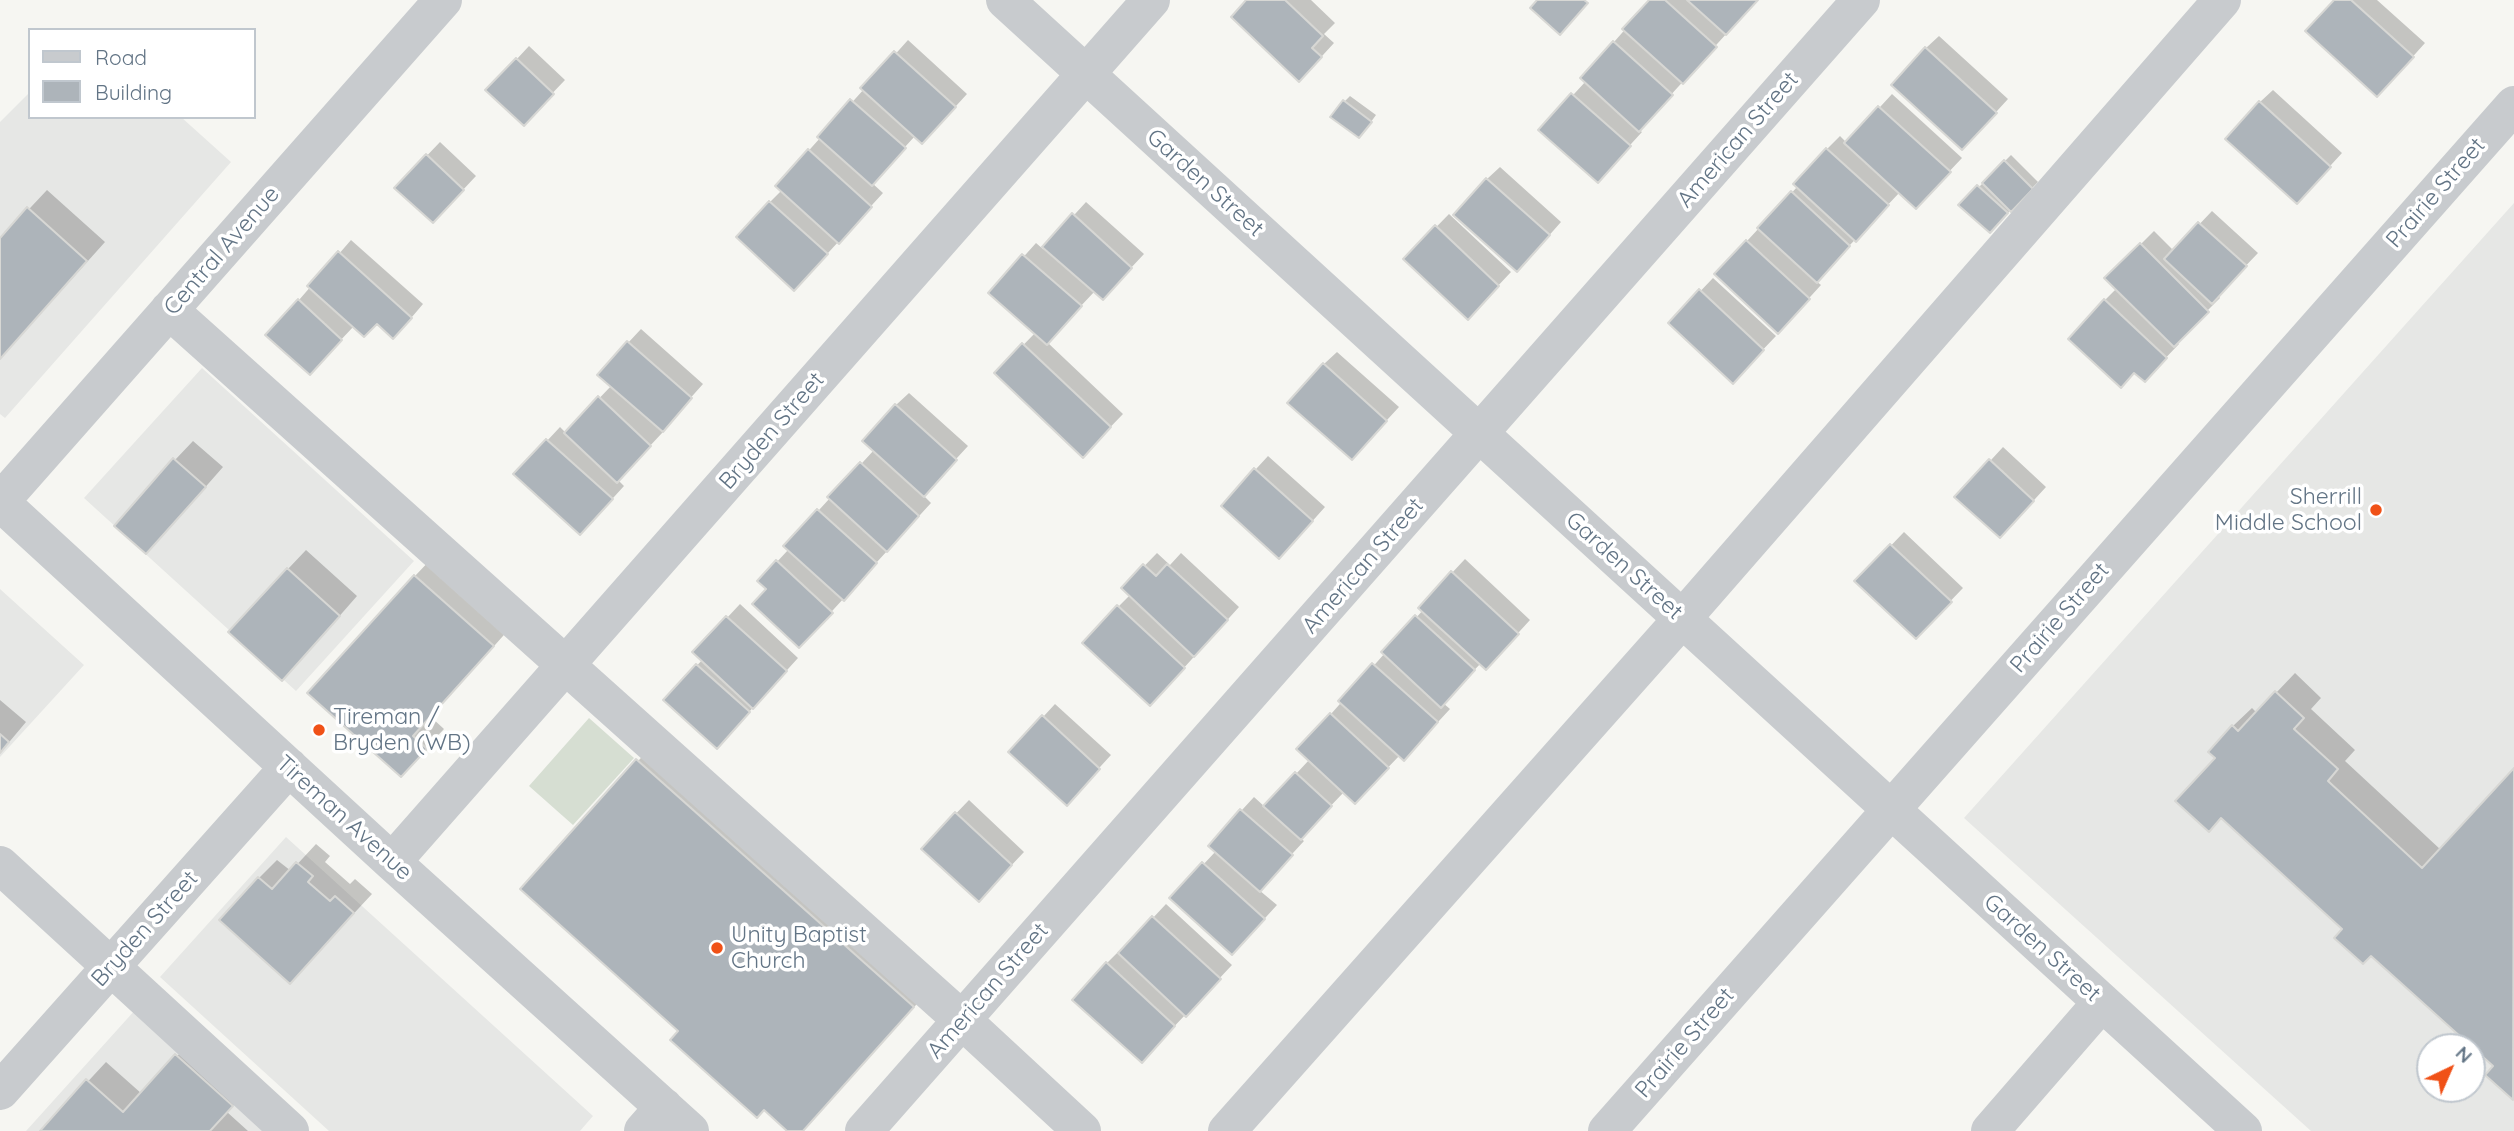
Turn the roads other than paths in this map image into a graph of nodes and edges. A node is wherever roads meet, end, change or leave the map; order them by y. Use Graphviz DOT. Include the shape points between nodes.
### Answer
graph roads {
  1 [pos="443,0"];
  2 [pos="1005,0"];
  3 [pos="1152,0"];
  4 [pos="1861,0"];
  5 [pos="2222,0"];
  6 [pos="1086,74"];
  7 [pos="2514,105"];
  8 [pos="169,310"];
  9 [pos="1479,434"];
  10 [pos="0,502"];
  11 [pos="1682,619"];
  12 [pos="565,666"];
  13 [pos="289,767"];
  14 [pos="1891,810"];
  15 [pos="392,862"];
  16 [pos="0,865"];
  17 [pos="111,967"];
  18 [pos="2102,1002"];
  19 [pos="962,1020"];
  20 [pos="0,1091"];
  21 [pos="666,1123"];
  22 [pos="290,1131"];
  23 [pos="864,1131"];
  24 [pos="1082,1131"];
  25 [pos="1227,1131"];
  26 [pos="1607,1131"];
  27 [pos="1990,1131"];
  28 [pos="2243,1131"];
  1 -- 8 [label="street, Central Avenue"];
  2 -- 6 [label="street, Garden Street"];
  3 -- 6 [label="street, Bryden Street"];
  4 -- 9 [label="street, American Street"];
  5 -- 11 [label="street"];
  6 -- 9 [label="street, Garden Street"];
  6 -- 12 [label="street, Bryden Street"];
  7 -- 14 [label="street, Prairie Street"];
  8 -- 10 [label="street, Central Avenue"];
  8 -- 12 [label="street"];
  9 -- 11 [label="street, Garden Street"];
  9 -- 19 [label="street, American Street"];
  10 -- 13 [label="street, Tireman Avenue"];
  11 -- 14 [label="street, Garden Street"];
  11 -- 25 [label="street"];
  12 -- 15 [label="street, Bryden Street"];
  12 -- 19 [label="street"];
  13 -- 15 [label="street, Tireman Avenue"];
  13 -- 17 [label="street, Bryden Street"];
  14 -- 18 [label="street, Garden Street"];
  14 -- 26 [label="street, Prairie Street"];
  15 -- 21 [label="street, Tireman Avenue"];
  16 -- 17 [label="street"];
  17 -- 20 [label="street, Bryden Street"];
  17 -- 22 [label="street"];
  18 -- 27 [label="street"];
  18 -- 28 [label="street, Garden Street"];
  19 -- 23 [label="street, American Street"];
  19 -- 24 [label="street"];
}
